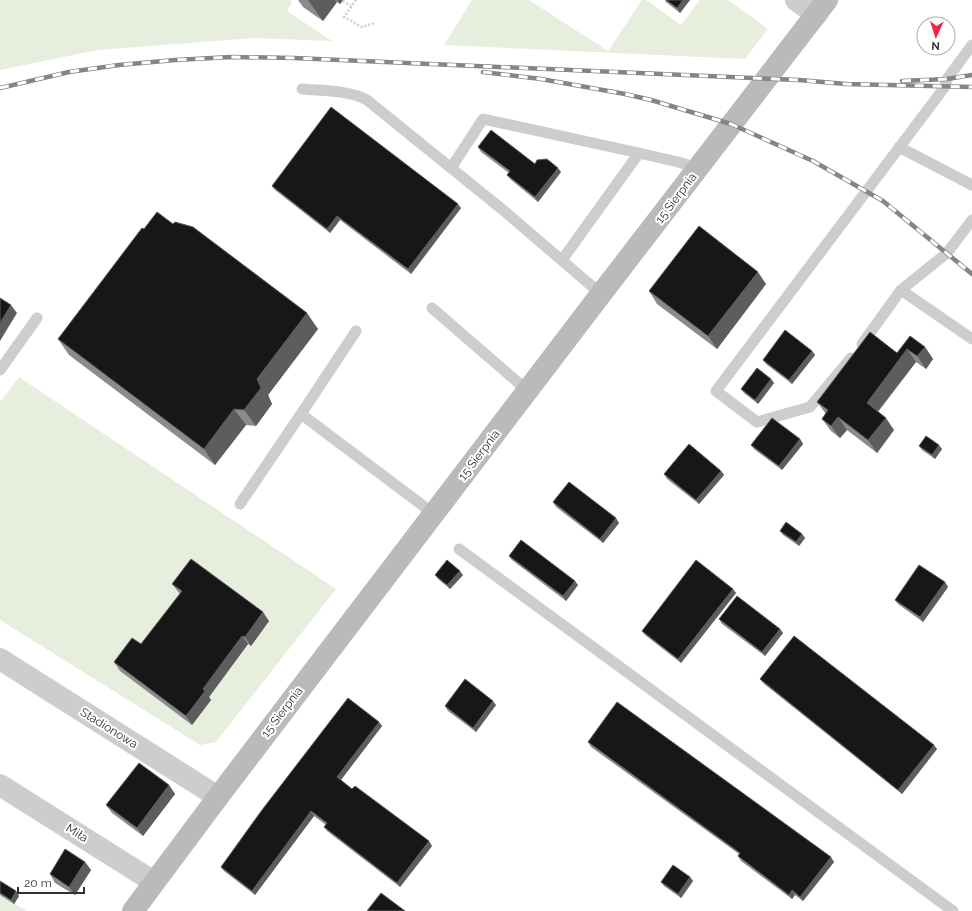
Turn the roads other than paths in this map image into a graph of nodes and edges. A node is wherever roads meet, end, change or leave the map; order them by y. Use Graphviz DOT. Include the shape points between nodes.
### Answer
graph roads {
  1 [pos="796,0"];
  2 [pos="821,7"];
  3 [pos="972,46"];
  4 [pos="302,89"];
  5 [pos="899,147"];
  6 [pos="639,153"];
  7 [pos="451,168"];
  8 [pos="698,168"];
  9 [pos="972,185"];
  10 [pos="972,220"];
  11 [pos="562,260"];
  12 [pos="901,290"];
  13 [pos="601,294"];
  14 [pos="432,308"];
  15 [pos="37,318"];
  16 [pos="356,331"];
  17 [pos="972,339"];
  18 [pos="0,370"];
  19 [pos="528,391"];
  20 [pos="301,414"];
  21 [pos="240,504"];
  22 [pos="434,514"];
  23 [pos="459,549"];
  24 [pos="0,659"];
  25 [pos="0,785"];
  26 [pos="218,797"];
  27 [pos="154,882"];
  28 [pos="132,911"];
  29 [pos="953,911"];
  1 -- 2 [label="street"];
  2 -- 8 [label="main road, 15 Sierpnia"];
  3 -- 5 [label="lane"];
  4 -- 7 [label="lane" via="361,96"];
  5 -- 9 [label="lane"];
  5 -- 12 [label="lane" via="716,390 757,422 810,407 871,334"];
  6 -- 7 [label="lane" via="483,119"];
  6 -- 8 [label="lane"];
  6 -- 11 [label="lane"];
  7 -- 11 [label="lane"];
  8 -- 13 [label="main road, 15 Sierpnia"];
  10 -- 12 [label="lane" via="947,253"];
  11 -- 13 [label="lane"];
  12 -- 17 [label="lane"];
  13 -- 19 [label="main road, 15 Sierpnia"];
  14 -- 19 [label="lane"];
  15 -- 18 [label="lane"];
  16 -- 20 [label="lane"];
  19 -- 22 [label="main road, 15 Sierpnia"];
  20 -- 21 [label="lane"];
  20 -- 22 [label="lane"];
  22 -- 26 [label="main road, 15 Sierpnia"];
  23 -- 29 [label="lane"];
  24 -- 26 [label="street, Stadionowa"];
  25 -- 27 [label="street, Miła"];
  26 -- 27 [label="main road, 15 Sierpnia"];
  27 -- 28 [label="main road, 15 Sierpnia"];
}
